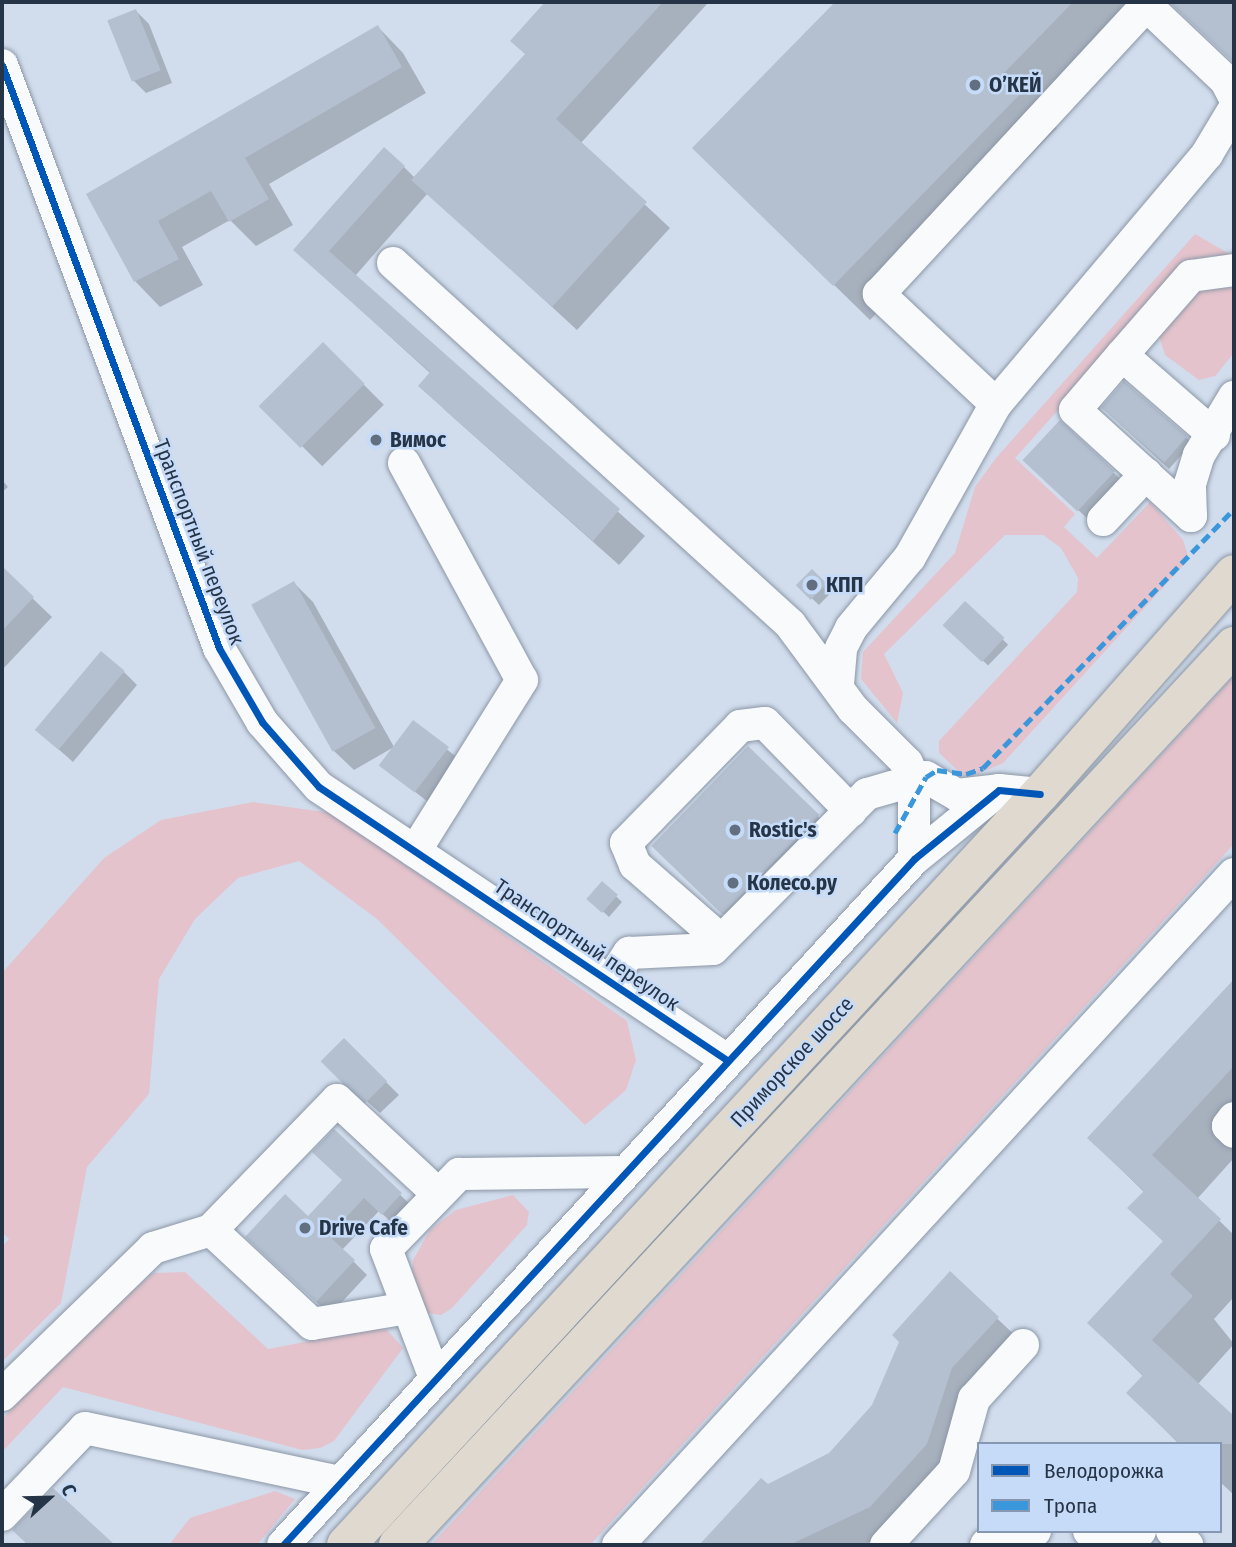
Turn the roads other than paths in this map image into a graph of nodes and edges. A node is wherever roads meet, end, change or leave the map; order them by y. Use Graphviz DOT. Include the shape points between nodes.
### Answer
graph roads {
  1 [pos="1148,3"];
  2 [pos="2,65"];
  3 [pos="1234,97"];
  4 [pos="1234,109"];
  5 [pos="393,264"];
  6 [pos="1234,270"];
  7 [pos="1122,355"];
  8 [pos="1234,397"];
  9 [pos="996,404"];
  10 [pos="1214,435"];
  11 [pos="404,463"];
  12 [pos="1146,474"];
  13 [pos="1103,520"];
  14 [pos="1234,574"];
  15 [pos="1234,646"];
  16 [pos="838,684"];
  17 [pos="914,779"];
  18 [pos="999,790"];
  19 [pos="1040,794"];
  20 [pos="851,811"];
  21 [pos="415,851"];
  22 [pos="914,859"];
  23 [pos="1234,874"];
  24 [pos="721,940"];
  25 [pos="610,982"];
  26 [pos="727,1060"];
  27 [pos="1234,1118"];
  28 [pos="1234,1132"];
  29 [pos="625,1171"];
  30 [pos="437,1193"];
  31 [pos="211,1230"];
  32 [pos="408,1308"];
  33 [pos="1023,1345"];
  34 [pos="435,1378"];
  35 [pos="2,1395"];
  36 [pos="340,1482"];
  37 [pos="2,1515"];
  38 [pos="1028,1533"];
  39 [pos="1092,1533"];
  40 [pos="1174,1533"];
  41 [pos="283,1545"];
  42 [pos="346,1545"];
  43 [pos="398,1545"];
  44 [pos="618,1545"];
  45 [pos="886,1545"];
  46 [pos="986,1545"];
  47 [pos="1108,1545"];
  48 [pos="1187,1545"];
  1 -- 3 [label="street" via="1226,81"];
  1 -- 9 [label="street" via="879,294"];
  2 -- 21 [label="street, Транспортный переулок" via="219,648 262,722 319,787"];
  4 -- 9 [label="street" via="1208,154"];
  5 -- 16 [label="street" via="790,624"];
  6 -- 7 [label="street" via="1191,276"];
  7 -- 10 [label="street"];
  7 -- 12 [label="street" via="1075,410"];
  8 -- 10 [label="street"];
  9 -- 16 [label="street" via="910,557 851,628 841,648"];
  10 -- 12 [label="street" via="1190,484 1191,516"];
  11 -- 21 [label="street" via="522,680"];
  12 -- 13 [label="street"];
  14 -- 19 [label="highway, Приморское шоссе"];
  15 -- 43 [label="highway, Приморское шоссе"];
  16 -- 17 [label="street"];
  17 -- 18 [label="street" via="926,778 957,795"];
  17 -- 20 [label="street" via="867,794"];
  17 -- 22 [label="street"];
  18 -- 19 [label="street"];
  18 -- 22 [label="street"];
  19 -- 42 [label="highway, Приморское шоссе"];
  20 -- 24 [label="street"];
  20 -- 24 [label="street" via="765,723 740,726 626,843 635,865"];
  21 -- 25 [label="street, Транспортный переулок"];
  22 -- 26 [label="street"];
  23 -- 44 [label="street"];
  24 -- 25 [label="street" via="713,949 681,955 629,953"];
  25 -- 26 [label="street, Транспортный переулок"];
  26 -- 29 [label="street"];
  27 -- 28 [label="street" via="1228,1126"];
  29 -- 30 [label="street" via="459,1174"];
  29 -- 34 [label="street"];
  30 -- 31 [label="street" via="337,1100"];
  30 -- 32 [label="street" via="386,1249"];
  31 -- 32 [label="street" via="312,1324"];
  31 -- 35 [label="street" via="153,1248"];
  32 -- 34 [label="street"];
  33 -- 45 [label="street" via="974,1399 954,1471"];
  34 -- 36 [label="street"];
  36 -- 37 [label="street" via="85,1428"];
  36 -- 41 [label="street"];
  38 -- 46 [label="street"];
  39 -- 47 [label="street"];
  40 -- 48 [label="street"];
}
